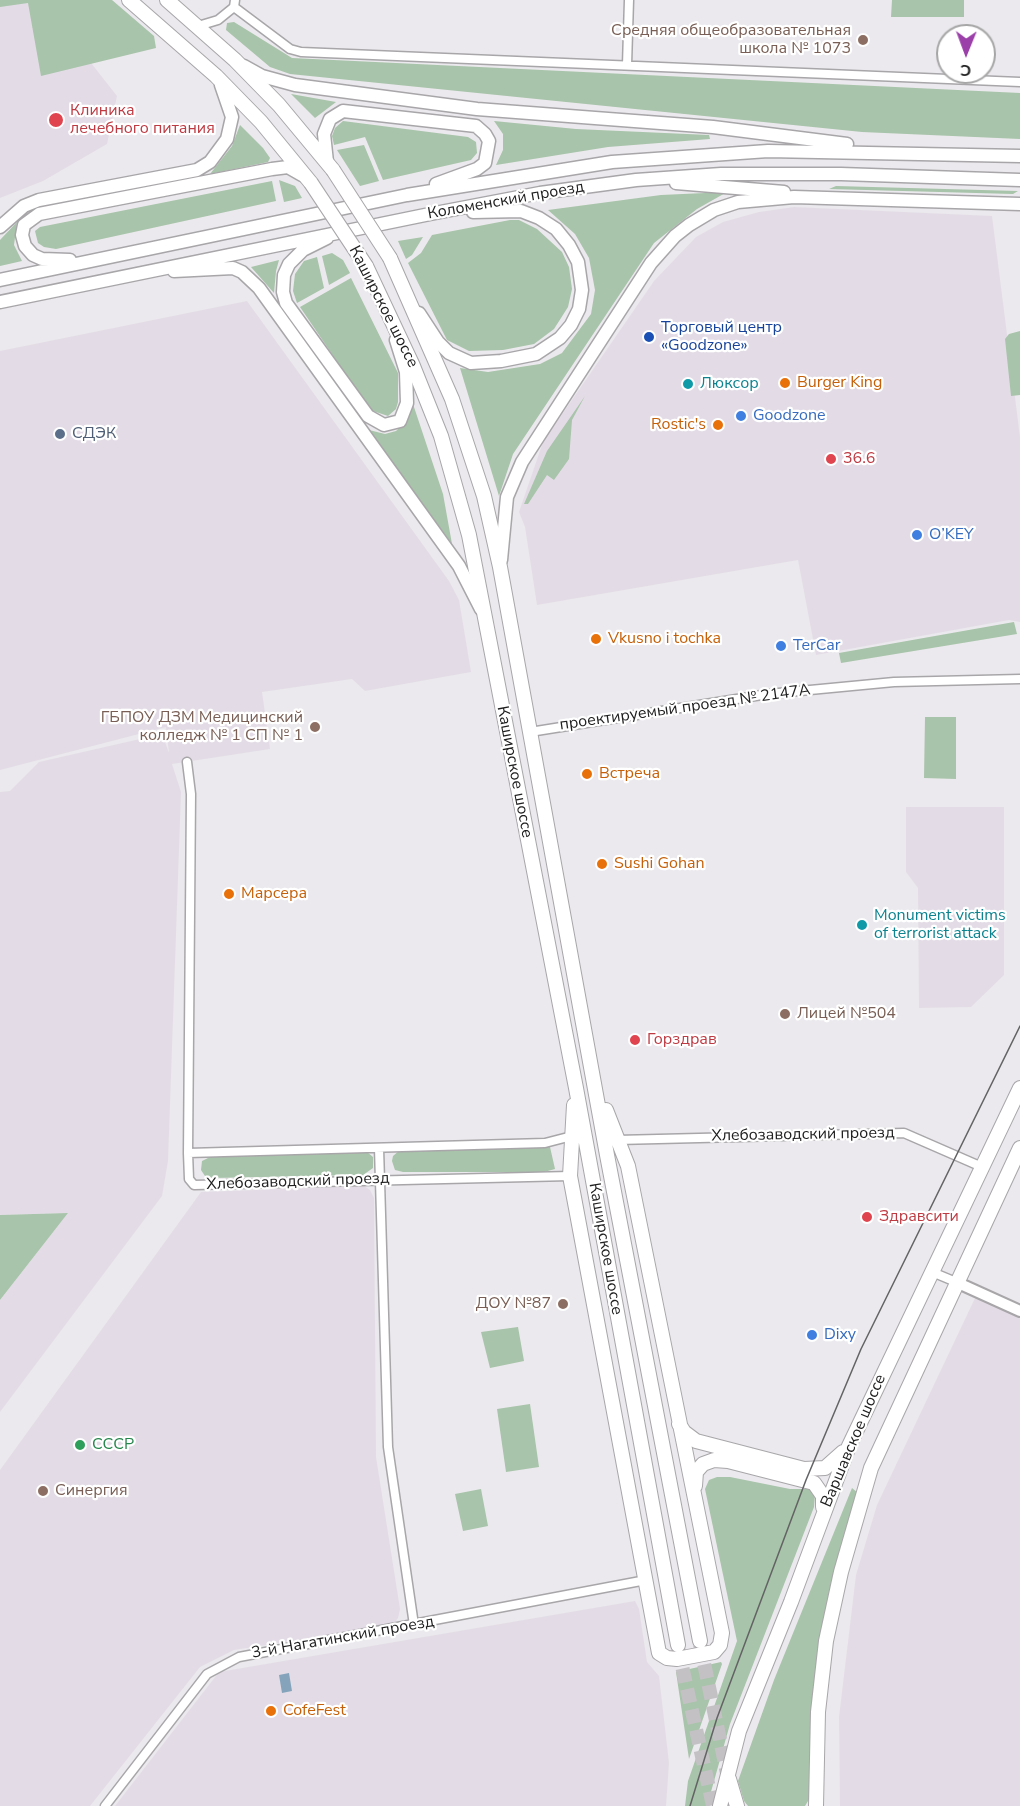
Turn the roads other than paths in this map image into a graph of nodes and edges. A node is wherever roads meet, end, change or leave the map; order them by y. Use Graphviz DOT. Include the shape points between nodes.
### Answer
graph roads {
  1 [pos="129,0"];
  2 [pos="167,0"];
  3 [pos="629,0"];
  4 [pos="234,4"];
  5 [pos="198,26"];
  6 [pos="235,60"];
  7 [pos="627,66"];
  8 [pos="216,76"];
  9 [pos="1020,82"];
  10 [pos="910,152"];
  11 [pos="1020,156"];
  12 [pos="330,166"];
  13 [pos="309,180"];
  14 [pos="636,180"];
  15 [pos="1020,180"];
  16 [pos="407,195"];
  17 [pos="845,198"];
  18 [pos="1020,204"];
  19 [pos="430,214"];
  20 [pos="0,227"];
  21 [pos="341,231"];
  22 [pos="89,261"];
  23 [pos="118,275"];
  24 [pos="0,280"];
  25 [pos="0,302"];
  26 [pos="412,304"];
  27 [pos="387,311"];
  28 [pos="500,567"];
  29 [pos="486,617"];
  30 [pos="1020,679"];
  31 [pos="530,732"];
  32 [pos="188,762"];
  33 [pos="594,1076"];
  34 [pos="576,1088"];
  35 [pos="1020,1088"];
  36 [pos="572,1136"];
  37 [pos="617,1140"];
  38 [pos="379,1148"];
  39 [pos="1020,1148"];
  40 [pos="188,1153"];
  41 [pos="982,1167"];
  42 [pos="570,1176"];
  43 [pos="381,1180"];
  44 [pos="932,1272"];
  45 [pos="956,1282"];
  46 [pos="1020,1311"];
  47 [pos="677,1417"];
  48 [pos="849,1446"];
  49 [pos="694,1494"];
  50 [pos="822,1515"];
  51 [pos="646,1580"];
  52 [pos="414,1625"];
  53 [pos="700,1641"];
  54 [pos="678,1646"];
  55 [pos="728,1777"];
  56 [pos="815,1804"];
  57 [pos="105,1806"];
  58 [pos="720,1806"];
  59 [pos="737,1806"];
  1 -- 8 [label="main road, Каширское шоссе"];
  2 -- 5 [label="main road, Каширское шоссе"];
  3 -- 7 [label="street"];
  4 -- 5 [label="street" via="219,20"];
  4 -- 7 [label="street" via="290,49 301,52"];
  5 -- 6 [label="main road, Каширское шоссе"];
  6 -- 10 [label="main road" via="262,76 295,85 477,109 713,127"];
  6 -- 12 [label="main road, Каширское шоссе"];
  7 -- 9 [label="street"];
  8 -- 13 [label="main road, Каширское шоссе"];
  8 -- 20 [label="main road" via="232,117 224,144 210,162 197,170 39,200 24,206"];
  10 -- 11 [label="main road, Коломенский проезд"];
  10 -- 16 [label="main road, Коломенский проезд" via="768,151 680,156 612,162"];
  12 -- 16 [label="main road" via="324,134 330,119 343,111 476,126 485,134 489,141 485,163"];
  12 -- 26 [label="main road, Каширское шоссе, bridge" via="390,258"];
  13 -- 22 [label="main road" via="288,167 272,169 39,214 24,225 25,246 42,260"];
  13 -- 27 [label="main road, Каширское шоссе, bridge" via="366,266"];
  14 -- 15 [label="main road, Коломенский проезд" via="721,174"];
  14 -- 17 [label="main road"];
  14 -- 19 [label="main road, Коломенский проезд"];
  16 -- 22 [label="main road, Коломенский проезд"];
  17 -- 18 [label="main road"];
  17 -- 28 [label="main road" via="738,202 714,210 675,236 651,263 522,462 507,497"];
  19 -- 21 [label="main road, Коломенский проезд"];
  19 -- 26 [label="main road" via="506,210 539,218 556,230 578,262 582,290 579,309 560,338 536,354 482,364 449,353"];
  21 -- 23 [label="main road, Коломенский проезд"];
  21 -- 27 [label="main road" via="303,250 289,264 283,292 286,303 368,416 384,425 400,421 408,395 406,372"];
  22 -- 24 [label="main road, Коломенский проезд"];
  23 -- 25 [label="main road, Коломенский проезд"];
  23 -- 29 [label="main road" via="224,267 242,272 259,288 459,566"];
  26 -- 28 [label="main road, Каширское шоссе" via="452,399 483,496"];
  27 -- 29 [label="main road, Каширское шоссе" via="441,436 469,535"];
  28 -- 31 [label="main road, Каширское шоссе"];
  29 -- 34 [label="main road, Каширское шоссе"];
  30 -- 31 [label="street, проектируемый проезд № 2147А" via="894,682 768,694"];
  31 -- 33 [label="main road, Каширское шоссе"];
  32 -- 40 [label="street"];
  33 -- 37 [label="main road"];
  33 -- 53 [label="main road, Каширское шоссе"];
  34 -- 36 [label="main road"];
  34 -- 54 [label="main road, Каширское шоссе"];
  35 -- 41 [label="main road, Варшавское шоссе"];
  36 -- 38 [label="street, Хлебозаводский проезд" via="545,1143"];
  36 -- 42 [label="main road"];
  37 -- 41 [label="street, Хлебозаводский проезд" via="904,1133"];
  37 -- 47 [label="main road" via="628,1166"];
  38 -- 40 [label="street, Хлебозаводский проезд"];
  38 -- 43 [label="street"];
  39 -- 45 [label="main road, Варшавское шоссе"];
  40 -- 43 [label="street, Хлебозаводский проезд" via="189,1179 201,1186"];
  41 -- 44 [label="main road, Варшавское шоссе"];
  42 -- 43 [label="street, Хлебозаводский проезд"];
  42 -- 51 [label="main road"];
  43 -- 52 [label="street" via="388,1447"];
  44 -- 45 [label="street"];
  44 -- 48 [label="main road, Варшавское шоссе"];
  45 -- 46 [label="street"];
  45 -- 56 [label="main road, Варшавское шоссе" via="871,1468 841,1572 826,1641 818,1712"];
  47 -- 48 [label="main road" via="684,1432 696,1441 804,1469 825,1468"];
  47 -- 49 [label="main road"];
  48 -- 50 [label="main road, Варшавское шоссе"];
  49 -- 50 [label="main road" via="696,1472 703,1464 728,1461 814,1483 823,1496"];
  49 -- 51 [label="main road" via="722,1633 714,1652 677,1659 659,1653"];
  50 -- 55 [label="main road, Варшавское шоссе" via="739,1731"];
  51 -- 52 [label="street, 3-й Нагатинский проезд"];
  52 -- 57 [label="street, 3-й Нагатинский проезд" via="239,1657 216,1667"];
  55 -- 58 [label="main road, Варшавское шоссе"];
  55 -- 59 [label="main road"];
}
